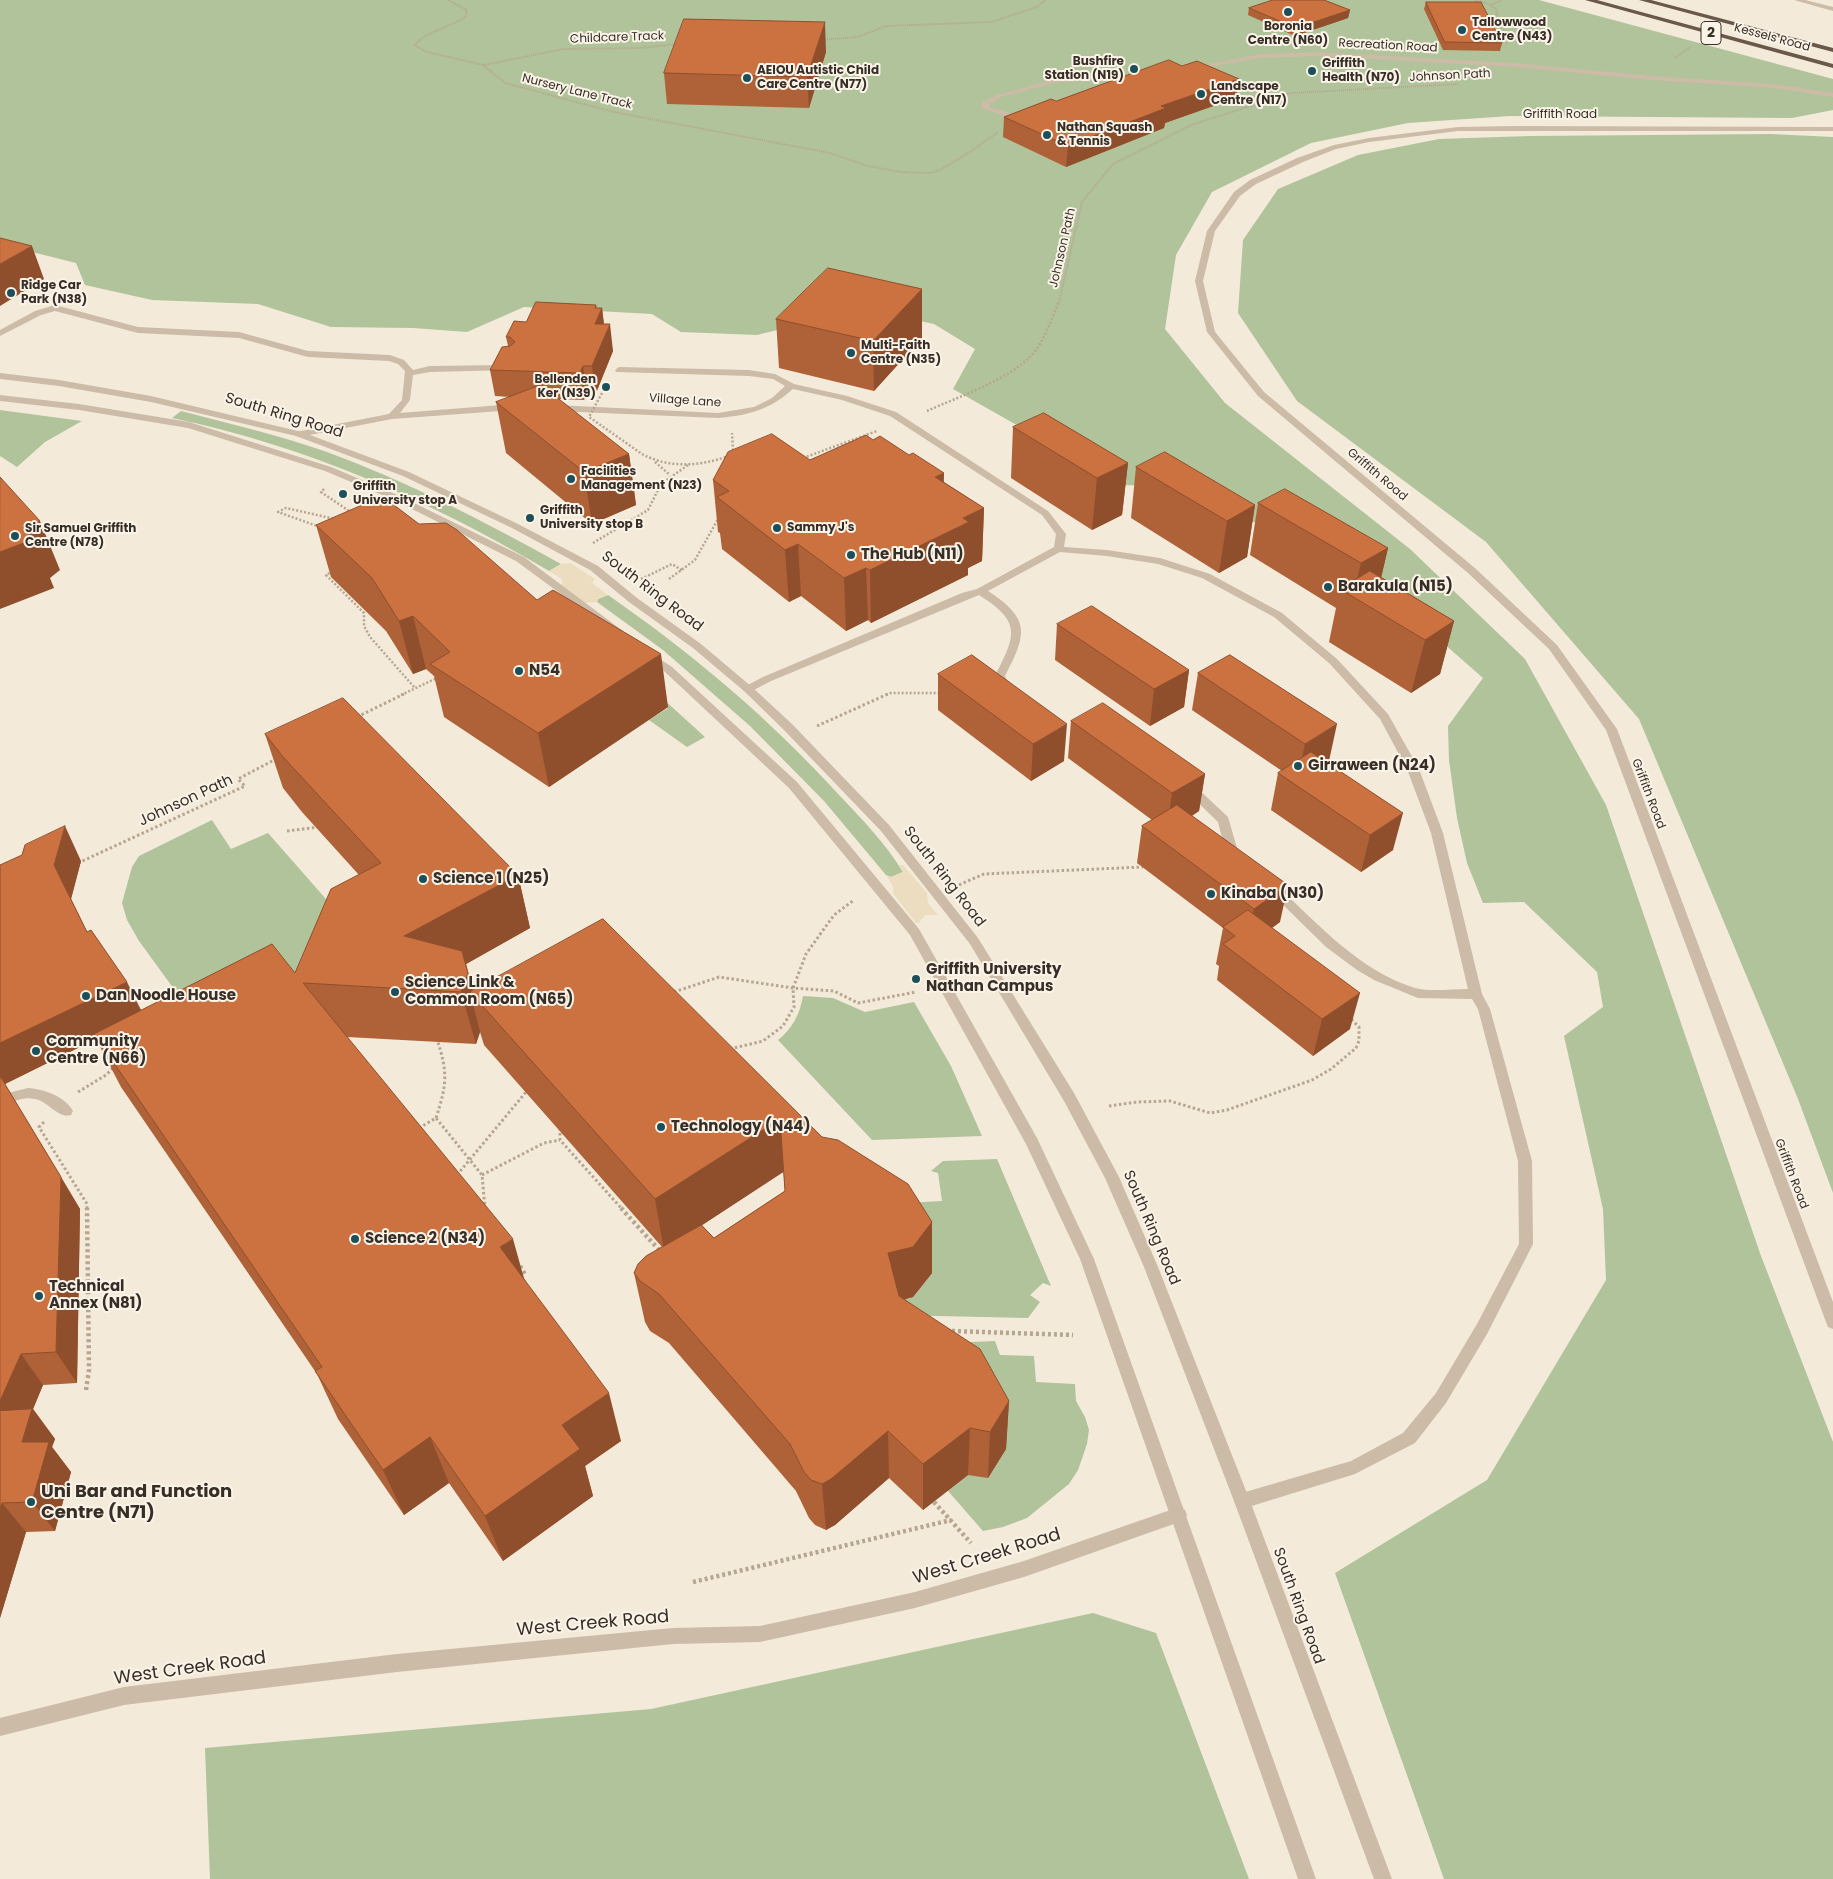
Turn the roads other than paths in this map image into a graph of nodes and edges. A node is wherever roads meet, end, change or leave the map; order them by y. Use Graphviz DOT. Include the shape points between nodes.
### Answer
graph roads {
  1 [pos="1589,0"];
  2 [pos="1643,0"];
  3 [pos="1797,0"];
  4 [pos="1826,0"];
  5 [pos="1818,6"];
  6 [pos="1833,9"];
  7 [pos="1833,50"];
  8 [pos="1833,66"];
  9 [pos="1184,69"];
  10 [pos="1138,77"];
  11 [pos="1129,79"];
  12 [pos="1106,88"];
  13 [pos="1833,95"];
  14 [pos="1030,115"];
  15 [pos="1833,129"];
  16 [pos="0,333"];
  17 [pos="514,368"];
  18 [pos="619,370"];
  19 [pos="409,373"];
  20 [pos="0,376"];
  21 [pos="791,386"];
  22 [pos="0,398"];
  23 [pos="528,406"];
  24 [pos="544,407"];
  25 [pos="392,416"];
  26 [pos="299,434"];
  27 [pos="1058,549"];
  28 [pos="981,591"];
  29 [pos="748,689"];
  30 [pos="1017,694"];
  31 [pos="1182,782"];
  32 [pos="1245,863"];
  33 [pos="1266,883"];
  34 [pos="1476,994"];
  35 [pos="0,1101"];
  36 [pos="66,1111"];
  37 [pos="1833,1322"];
  38 [pos="1242,1501"];
  39 [pos="1179,1515"];
  40 [pos="0,1728"];
  41 [pos="1307,1879"];
  42 [pos="1383,1879"];
  1 -- 8 [label="highway, Kessels Road / 2"];
  2 -- 7 [label="highway, Kessels Road / 2"];
  3 -- 5 [label="street"];
  4 -- 5 [label="street"];
  5 -- 6 [label="street"];
  9 -- 13 [label="street, Recreation Road" via="1290,54 1514,65 1782,87"];
  10 -- 11 [label="street"];
  11 -- 12 [label="street"];
  11 -- 14 [label="street" via="1058,80 998,96 985,104 985,108 1018,117"];
  15 -- 37 [label="street, Griffith Road" via="1458,129 1334,147 1269,174 1237,194 1211,231 1199,281 1211,332 1261,394 1472,571 1553,647 1611,730"];
  16 -- 19 [label="street" via="55,308 138,330 239,335 308,354 390,358 401,362"];
  17 -- 19 [label="street" via="430,369"];
  18 -- 21 [label="street" via="749,373 775,377"];
  19 -- 25 [label="street" via="406,400"];
  20 -- 26 [label="street, South Ring Road" via="150,399"];
  21 -- 24 [label="street, Village Lane" via="782,397 766,407 722,418 650,411"];
  21 -- 27 [label="street" via="870,406 904,421 1045,513 1063,534"];
  22 -- 39 [label="street" via="189,425 328,469 397,498 520,559 594,612 668,669 793,785 915,932 1032,1142 1086,1259"];
  23 -- 25 [label="street"];
  25 -- 26 [label="street"];
  26 -- 29 [label="street, South Ring Road" via="406,474 588,564"];
  27 -- 28 [label="street"];
  27 -- 34 [label="street" via="1160,560 1206,576 1278,616 1333,661 1384,717 1413,769 1437,833"];
  28 -- 29 [label="street" via="957,598"];
  28 -- 30 [label="street" via="1010,612 1018,630 1014,648 1000,676 1003,684"];
  29 -- 38 [label="street, South Ring Road" via="885,828 974,941 1069,1098 1112,1177 1151,1267"];
  31 -- 32 [label="street" via="1224,820 1231,850"];
  33 -- 34 [label="street" via="1309,921 1325,940 1382,980 1416,993"];
  34 -- 38 [label="street" via="1484,1009 1525,1161 1526,1244 1482,1329 1441,1398 1409,1438 1355,1467"];
  35 -- 36 [label="street" via="35,1093 48,1097"];
  38 -- 42 [label="street, South Ring Road"];
  39 -- 40 [label="street, West Creek Road" via="1071,1554 970,1585 760,1634 673,1636 397,1663 134,1695"];
  39 -- 41 [label="street"];
}
